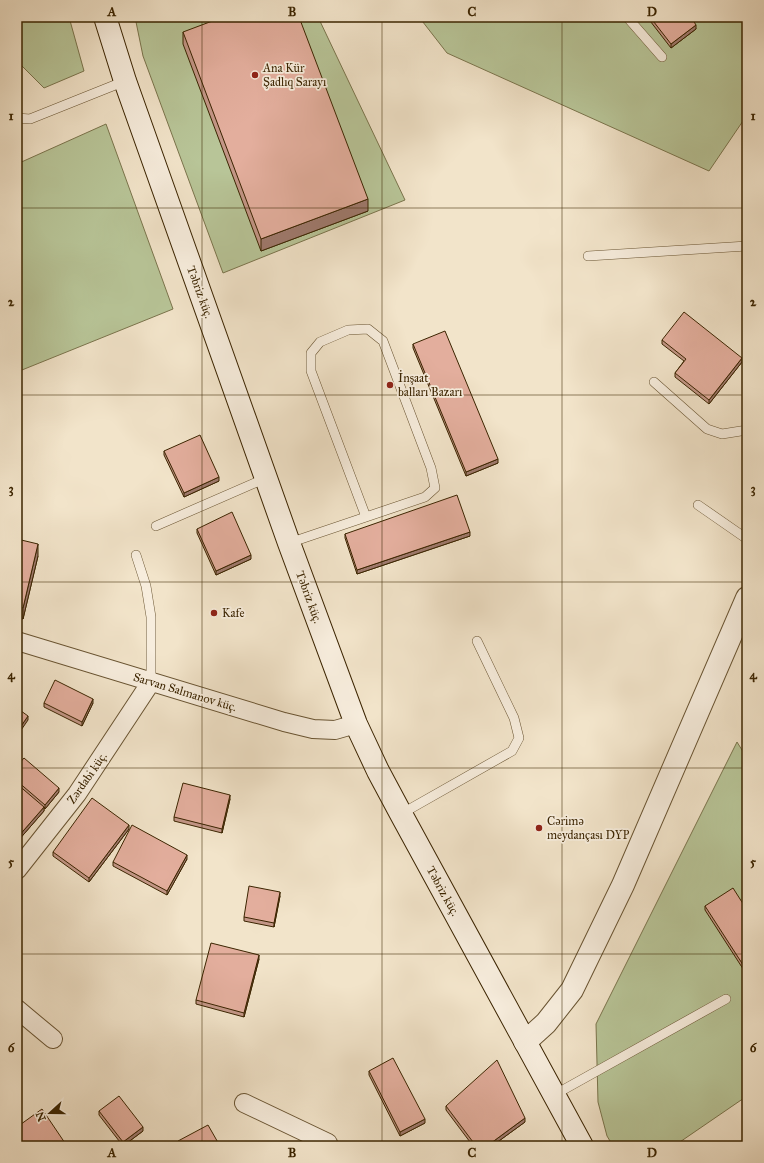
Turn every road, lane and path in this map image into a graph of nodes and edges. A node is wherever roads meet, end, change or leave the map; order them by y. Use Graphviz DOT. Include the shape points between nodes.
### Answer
graph roads {
  1 [pos="105,17"];
  2 [pos="627,17"];
  3 [pos="662,57"];
  4 [pos="125,81"];
  5 [pos="17,118"];
  6 [pos="747,246"];
  7 [pos="588,256"];
  8 [pos="654,382"];
  9 [pos="747,430"];
  10 [pos="266,478"];
  11 [pos="698,505"];
  12 [pos="366,517"];
  13 [pos="156,526"];
  14 [pos="747,539"];
  15 [pos="289,543"];
  16 [pos="136,555"];
  17 [pos="747,598"];
  18 [pos="17,641"];
  19 [pos="477,641"];
  20 [pos="151,682"];
  21 [pos="356,724"];
  22 [pos="401,814"];
  23 [pos="17,870"];
  24 [pos="726,999"];
  25 [pos="17,1009"];
  26 [pos="53,1039"];
  27 [pos="525,1042"];
  28 [pos="554,1095"];
  29 [pos="244,1103"];
  30 [pos="329,1145"];
  31 [pos="582,1146"];
  1 -- 4 [label="main road, Təbriz küç."];
  2 -- 3 [label="lane"];
  4 -- 5 [label="lane" via="30,119"];
  4 -- 10 [label="main road, Təbriz küç."];
  6 -- 7 [label="lane"];
  8 -- 9 [label="lane" via="707,429 722,434"];
  10 -- 13 [label="lane"];
  10 -- 15 [label="main road, Təbriz küç."];
  11 -- 14 [label="lane"];
  12 -- 12 [label="lane" via="425,497 435,488 431,468 383,341 368,329 348,330 320,342 310,353 311,371"];
  12 -- 15 [label="lane"];
  15 -- 21 [label="main road, Təbriz küç."];
  16 -- 20 [label="lane" via="152,616"];
  17 -- 27 [label="main road" via="623,885 572,990 546,1023"];
  18 -- 20 [label="street, Sarvan Salmanov küç."];
  19 -- 22 [label="lane" via="514,718 519,738 512,751"];
  20 -- 21 [label="street, Sarvan Salmanov küç." via="313,729 335,730"];
  20 -- 23 [label="street, Zərdabi küç." via="77,794"];
  21 -- 22 [label="main road, Təbriz küç."];
  22 -- 27 [label="main road, Təbriz küç."];
  24 -- 28 [label="lane"];
  25 -- 26 [label="street"];
  27 -- 28 [label="main road, Təbriz küç."];
  28 -- 31 [label="main road, Təbriz küç."];
  29 -- 30 [label="street"];
}
